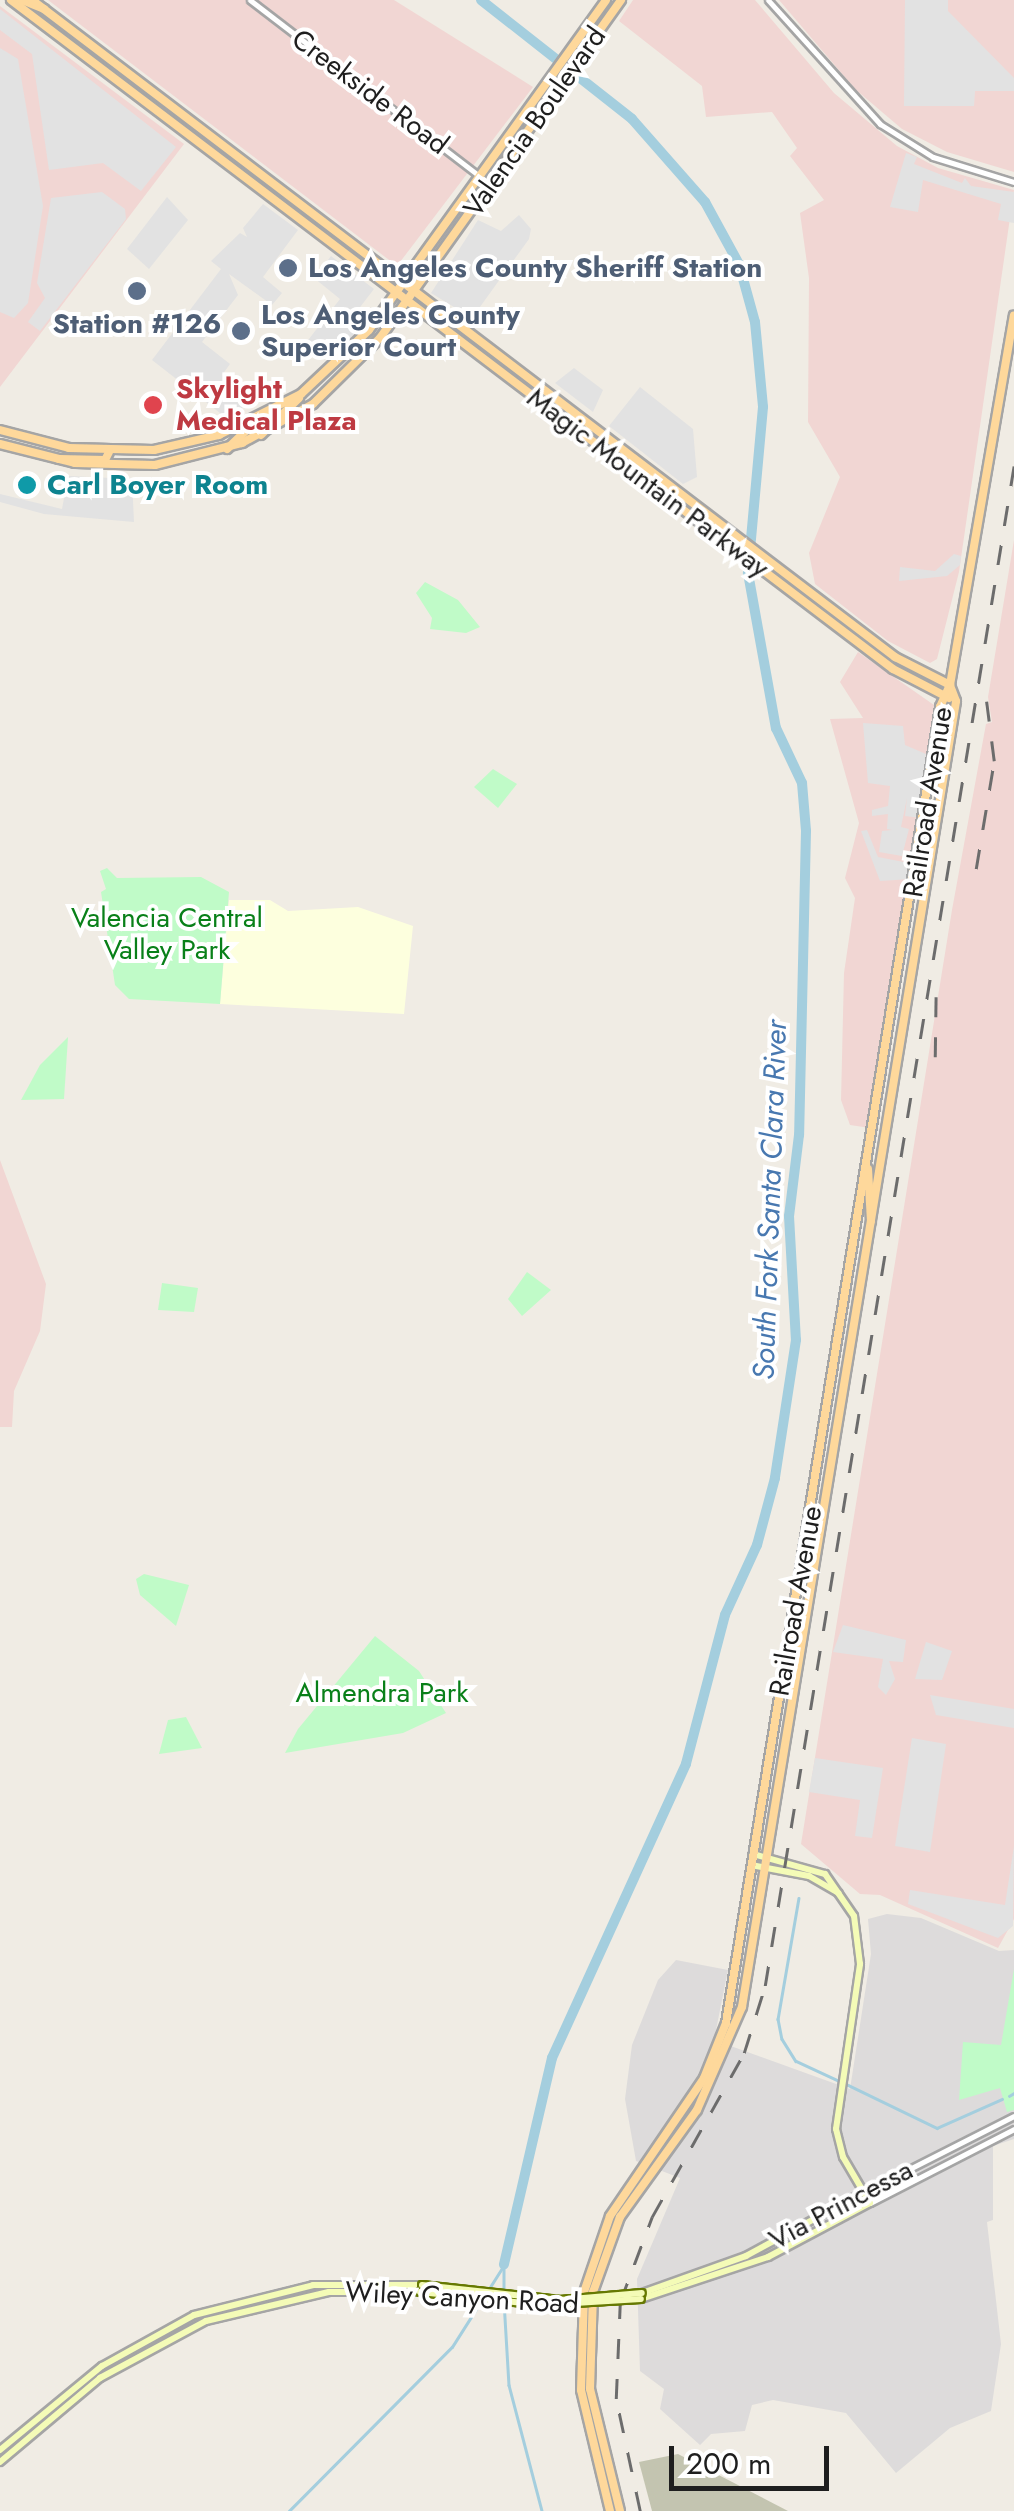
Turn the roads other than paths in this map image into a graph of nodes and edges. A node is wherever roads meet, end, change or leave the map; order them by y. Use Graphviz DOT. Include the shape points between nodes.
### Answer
graph roads {
  1 [pos="11,0"];
  2 [pos="22,0"];
  3 [pos="32,0"];
  4 [pos="250,0"];
  5 [pos="606,0"];
  6 [pos="621,0"];
  7 [pos="768,0"];
  8 [pos="44,8"];
  9 [pos="480,176"];
  10 [pos="1014,182"];
  11 [pos="490,184"];
  12 [pos="404,282"];
  13 [pos="398,291"];
  14 [pos="410,296"];
  15 [pos="1014,316"];
  16 [pos="301,394"];
  17 [pos="256,421"];
  18 [pos="0,430"];
  19 [pos="261,435"];
  20 [pos="0,444"];
  21 [pos="227,449"];
  22 [pos="109,452"];
  23 [pos="55,460"];
  24 [pos="950,685"];
  25 [pos="944,697"];
  26 [pos="956,701"];
  27 [pos="868,1168"];
  28 [pos="872,1222"];
  29 [pos="753,1854"];
  30 [pos="766,1862"];
  31 [pos="751,1865"];
  32 [pos="1014,2116"];
  33 [pos="1014,2129"];
  34 [pos="864,2192"];
  35 [pos="870,2202"];
  36 [pos="668,2289"];
  37 [pos="64,2401"];
  38 [pos="0,2450"];
  39 [pos="0,2462"];
  40 [pos="610,2511"];
  41 [pos="620,2511"];
  1 -- 13 [label="main road, Magic Mountain Parkway"];
  2 -- 8 [label="main road"];
  3 -- 8 [label="main road, Magic Mountain Parkway"];
  4 -- 9 [label="street, Creekside Road"];
  5 -- 9 [label="main road, Valencia Boulevard"];
  6 -- 11 [label="main road, Valencia Boulevard"];
  7 -- 10 [label="street" via="880,124 934,156"];
  8 -- 12 [label="main road, Magic Mountain Parkway"];
  9 -- 11 [label="street, Creekside Road"];
  9 -- 12 [label="main road, Valencia Boulevard"];
  11 -- 14 [label="main road, Valencia Boulevard"];
  12 -- 13 [label="main road, Valencia Boulevard"];
  12 -- 14 [label="main road, Magic Mountain Parkway"];
  13 -- 14 [label="main road, Magic Mountain Parkway"];
  13 -- 16 [label="main road, Valencia Boulevard" via="344,358"];
  14 -- 19 [label="main road, Valencia Boulevard" via="334,386"];
  14 -- 24 [label="main road, Magic Mountain Parkway" via="894,657"];
  14 -- 25 [label="main road, Magic Mountain Parkway" via="893,669"];
  15 -- 24 [label="main road"];
  16 -- 17 [label="main road, Valencia Boulevard"];
  16 -- 19 [label="main road"];
  17 -- 21 [label="main road"];
  17 -- 22 [label="main road, Valencia Boulevard" via="185,444"];
  18 -- 22 [label="main road, Valencia Boulevard"];
  19 -- 21 [label="main road, Valencia Boulevard"];
  20 -- 23 [label="main road, Valencia Boulevard"];
  21 -- 23 [label="main road, Valencia Boulevard" via="136,466"];
  22 -- 23 [label="main road" via="105,460"];
  24 -- 25 [label="main road, Railroad Avenue"];
  24 -- 26 [label="main road, Railroad Avenue"];
  25 -- 26 [label="main road, Magic Mountain Parkway"];
  25 -- 27 [label="main road, Railroad Avenue"];
  26 -- 28 [label="main road, Railroad Avenue"];
  27 -- 28 [label="main road"];
  27 -- 29 [label="main road, Railroad Avenue"];
  28 -- 30 [label="main road, Railroad Avenue"];
  29 -- 30 [label="main road"];
  29 -- 31 [label="main road, Railroad Avenue"];
  30 -- 31 [label="main road"];
  30 -- 34 [label="main road" via="840,1893 854,1916 860,1948 836,2129"];
  30 -- 41 [label="main road, Railroad Avenue" via="730,2044 697,2110 620,2217 593,2292 590,2389"];
  31 -- 40 [label="main road, Railroad Avenue" via="718,2046 684,2112 610,2216 587,2274 578,2356"];
  32 -- 34 [label="street, Via Princessa"];
  33 -- 35 [label="street, Via Princessa"];
  34 -- 35 [label="main road"];
  34 -- 36 [label="main road, Via Princessa" via="746,2256"];
  35 -- 36 [label="main road, Via Princessa" via="768,2257"];
  36 -- 37 [label="main road, Wiley Canyon Road, bridge" via="560,2300 312,2285 228,2302 141,2341"];
  37 -- 38 [label="main road, Wiley Canyon Road"];
  37 -- 39 [label="main road, Wiley Canyon Road"];
}
